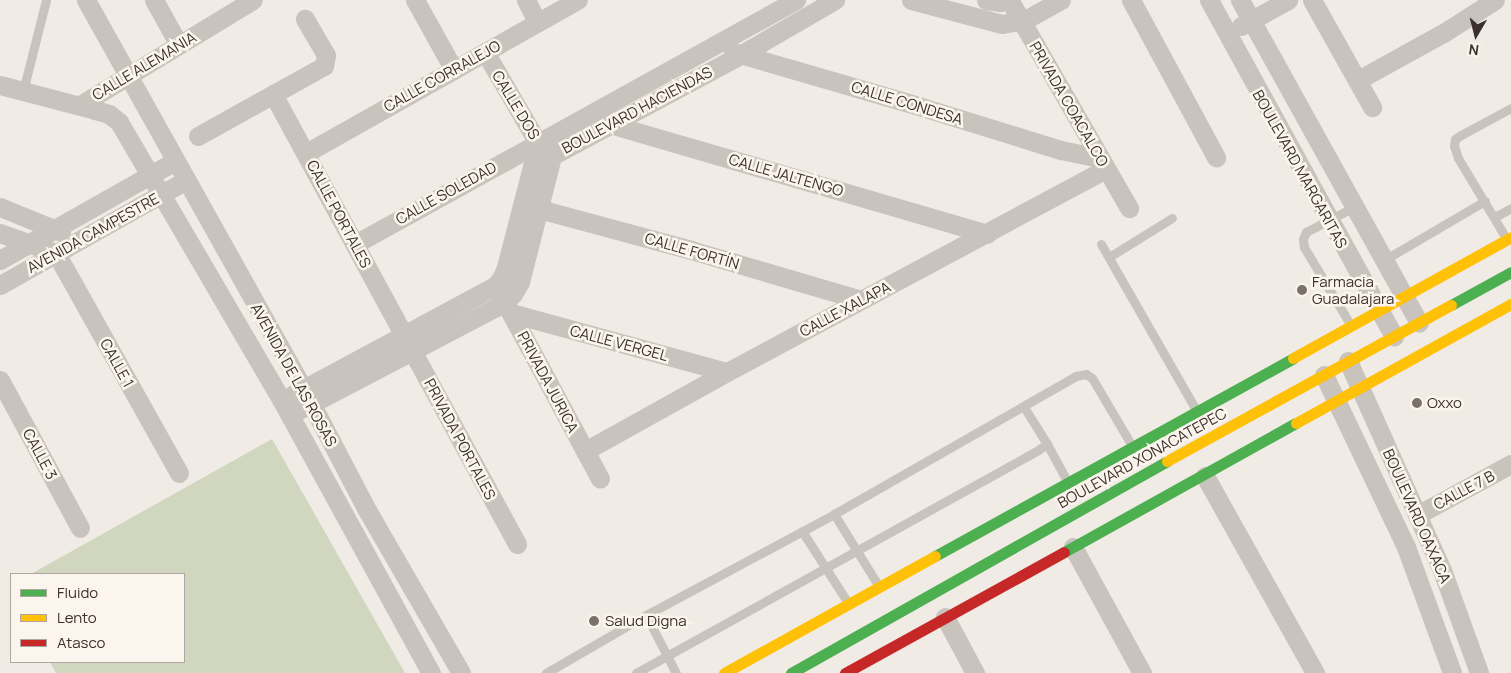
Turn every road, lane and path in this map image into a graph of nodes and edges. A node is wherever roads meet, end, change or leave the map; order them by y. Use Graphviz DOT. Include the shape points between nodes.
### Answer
graph roads {
  1 [pos="46,0"];
  2 [pos="86,0"];
  3 [pos="154,0"];
  4 [pos="253,0"];
  5 [pos="415,0"];
  6 [pos="526,0"];
  7 [pos="578,0"];
  8 [pos="796,0"];
  9 [pos="835,0"];
  10 [pos="911,0"];
  11 [pos="986,0"];
  12 [pos="1011,0"];
  13 [pos="1061,0"];
  14 [pos="1131,0"];
  15 [pos="1209,0"];
  16 [pos="1265,0"];
  17 [pos="1288,0"];
  18 [pos="1312,0"];
  19 [pos="1495,0"];
  20 [pos="1246,10"];
  21 [pos="304,19"];
  22 [pos="1022,21"];
  23 [pos="537,22"];
  24 [pos="1224,29"];
  25 [pos="180,45"];
  26 [pos="714,45"];
  27 [pos="485,52"];
  28 [pos="740,55"];
  29 [pos="454,70"];
  30 [pos="130,75"];
  31 [pos="1358,80"];
  32 [pos="0,85"];
  33 [pos="23,91"];
  34 [pos="273,94"];
  35 [pos="80,105"];
  36 [pos="1372,107"];
  37 [pos="1511,108"];
  38 [pos="585,117"];
  39 [pos="611,125"];
  40 [pos="198,136"];
  41 [pos="538,143"];
  42 [pos="306,153"];
  43 [pos="552,156"];
  44 [pos="1216,157"];
  45 [pos="175,161"];
  46 [pos="1103,163"];
  47 [pos="151,175"];
  48 [pos="186,180"];
  49 [pos="161,194"];
  50 [pos="1485,201"];
  51 [pos="0,207"];
  52 [pos="531,207"];
  53 [pos="1354,207"];
  54 [pos="1128,208"];
  55 [pos="1511,208"];
  56 [pos="1495,217"];
  57 [pos="1172,218"];
  58 [pos="1328,220"];
  59 [pos="54,230"];
  60 [pos="0,233"];
  61 [pos="986,234"];
  62 [pos="1509,238"];
  63 [pos="81,239"];
  64 [pos="28,244"];
  65 [pos="355,244"];
  66 [pos="1101,244"];
  67 [pos="56,253"];
  68 [pos="1109,257"];
  69 [pos="0,260"];
  70 [pos="1384,260"];
  71 [pos="1511,272"];
  72 [pos="0,285"];
  73 [pos="496,285"];
  74 [pos="1403,296"];
  75 [pos="862,300"];
  76 [pos="1511,304"];
  77 [pos="508,308"];
  78 [pos="1378,310"];
  79 [pos="1419,323"];
  80 [pos="1350,325"];
  81 [pos="1394,336"];
  82 [pos="408,342"];
  83 [pos="1348,361"];
  84 [pos="727,372"];
  85 [pos="1324,375"];
  86 [pos="0,380"];
  87 [pos="1361,388"];
  88 [pos="307,396"];
  89 [pos="1337,402"];
  90 [pos="1024,406"];
  91 [pos="285,408"];
  92 [pos="1196,411"];
  93 [pos="1170,425"];
  94 [pos="1202,441"];
  95 [pos="1046,444"];
  96 [pos="1132,446"];
  97 [pos="586,451"];
  98 [pos="1511,464"];
  99 [pos="179,473"];
  100 [pos="1204,476"];
  101 [pos="600,479"];
  102 [pos="1068,482"];
  103 [pos="834,514"];
  104 [pos="1417,515"];
  105 [pos="80,528"];
  106 [pos="802,531"];
  107 [pos="517,544"];
  108 [pos="1073,547"];
  109 [pos="856,550"];
  110 [pos="826,567"];
  111 [pos="903,574"];
  112 [pos="966,575"];
  113 [pos="879,587"];
  114 [pos="848,604"];
  115 [pos="646,616"];
  116 [pos="945,617"];
  117 [pos="668,656"];
  118 [pos="431,673"];
  119 [pos="462,673"];
  120 [pos="546,673"];
  121 [pos="636,673"];
  122 [pos="676,673"];
  123 [pos="724,673"];
  124 [pos="791,673"];
  125 [pos="845,673"];
  126 [pos="975,673"];
  127 [pos="1142,673"];
  128 [pos="1315,673"];
  129 [pos="1452,673"];
  130 [pos="1479,673"];
  1 -- 33 [label="lane"];
  2 -- 30 [label="street, AVENIDA DE LAS ROSAS"];
  3 -- 25 [label="street"];
  4 -- 25 [label="street, CALLE ALEMANIA"];
  5 -- 29 [label="street"];
  6 -- 23 [label="street"];
  7 -- 23 [label="street, CALLE CORRALEJO"];
  8 -- 26 [label="street, BOULEVARD HACIENDAS"];
  9 -- 28 [label="street, BOULEVARD HACIENDAS"];
  10 -- 22 [label="street" via="987,22"];
  11 -- 12 [label="street"];
  12 -- 22 [label="street, PRIVADA COACALCO"];
  13 -- 22 [label="street"];
  14 -- 44 [label="street"];
  15 -- 24 [label="street, BOULEVARD MARGARITAS"];
  16 -- 20 [label="street"];
  17 -- 20 [label="street"];
  18 -- 31 [label="street"];
  19 -- 31 [label="street"];
  20 -- 24 [label="street"];
  20 -- 53 [label="street, BOULEVARD MARGARITAS"];
  21 -- 34 [label="street" via="326,56 324,66"];
  22 -- 46 [label="street, PRIVADA COACALCO"];
  23 -- 27 [label="street, CALLE CORRALEJO"];
  24 -- 58 [label="street, BOULEVARD MARGARITAS"];
  25 -- 30 [label="street, CALLE ALEMANIA"];
  26 -- 28 [label="street, CALLE CONDESA"];
  26 -- 38 [label="street, BOULEVARD HACIENDAS"];
  27 -- 29 [label="street, CALLE CORRALEJO"];
  27 -- 41 [label="street, CALLE DOS"];
  28 -- 39 [label="street, BOULEVARD HACIENDAS"];
  28 -- 46 [label="street, CALLE CONDESA"];
  29 -- 42 [label="street, CALLE CORRALEJO"];
  30 -- 35 [label="street, CALLE ALEMANIA"];
  30 -- 45 [label="street, AVENIDA DE LAS ROSAS"];
  31 -- 36 [label="street"];
  32 -- 33 [label="street, CALLE ALEMANIA"];
  33 -- 35 [label="street, CALLE ALEMANIA"];
  34 -- 40 [label="street"];
  34 -- 42 [label="street, CALLE PORTALES"];
  35 -- 47 [label="street, AVENIDA DE LAS ROSAS" via="109,114 119,122"];
  37 -- 50 [label="lane" via="1455,139 1458,158"];
  38 -- 39 [label="street, CALLE JALTENGO"];
  38 -- 41 [label="street, BOULEVARD HACIENDAS"];
  39 -- 43 [label="street, BOULEVARD HACIENDAS"];
  39 -- 61 [label="street, CALLE JALTENGO"];
  41 -- 43 [label="street, CALLE DOS"];
  41 -- 52 [label="street, BOULEVARD HACIENDAS"];
  41 -- 65 [label="street, CALLE SOLEDAD"];
  42 -- 65 [label="street, CALLE PORTALES"];
  43 -- 52 [label="street, BOULEVARD HACIENDAS"];
  45 -- 47 [label="street, AVENIDA CAMPESTRE"];
  45 -- 48 [label="street, AVENIDA DE LAS ROSAS"];
  46 -- 54 [label="street, PRIVADA COACALCO"];
  46 -- 61 [label="street, CALLE XALAPA"];
  47 -- 49 [label="street, AVENIDA DE LAS ROSAS"];
  47 -- 59 [label="street, AVENIDA CAMPESTRE"];
  48 -- 49 [label="street, AVENIDA CAMPESTRE"];
  48 -- 88 [label="street, AVENIDA DE LAS ROSAS"];
  49 -- 63 [label="street, AVENIDA CAMPESTRE"];
  49 -- 91 [label="street, AVENIDA DE LAS ROSAS"];
  50 -- 56 [label="lane"];
  50 -- 70 [label="lane"];
  51 -- 59 [label="street"];
  52 -- 73 [label="street, BOULEVARD HACIENDAS"];
  52 -- 75 [label="street, CALLE FORTÍN"];
  52 -- 77 [label="street, BOULEVARD HACIENDAS" via="520,282"];
  53 -- 58 [label="lane"];
  53 -- 70 [label="street, BOULEVARD MARGARITAS"];
  55 -- 56 [label="lane"];
  56 -- 62 [label="lane"];
  57 -- 68 [label="lane"];
  58 -- 78 [label="street, BOULEVARD MARGARITAS"];
  58 -- 80 [label="lane" via="1306,232 1304,247"];
  59 -- 63 [label="street"];
  59 -- 64 [label="street, AVENIDA CAMPESTRE"];
  60 -- 64 [label="street"];
  61 -- 75 [label="street, CALLE XALAPA"];
  62 -- 74 [label="main road"];
  63 -- 67 [label="street, AVENIDA CAMPESTRE"];
  64 -- 67 [label="street"];
  64 -- 69 [label="street, AVENIDA CAMPESTRE"];
  65 -- 82 [label="street, CALLE PORTALES"];
  66 -- 68 [label="lane"];
  67 -- 72 [label="street, AVENIDA CAMPESTRE"];
  67 -- 99 [label="street, CALLE 1"];
  68 -- 92 [label="lane"];
  70 -- 74 [label="street, BOULEVARD MARGARITAS"];
  71 -- 79 [label="main road, BOULEVARD XONACATEPEC"];
  73 -- 77 [label="street, PRIVADA JURICA"];
  73 -- 82 [label="street, BOULEVARD HACIENDAS"];
  74 -- 78 [label="main road"];
  74 -- 79 [label="street, BOULEVARD MARGARITAS"];
  75 -- 84 [label="street, CALLE XALAPA"];
  76 -- 87 [label="main road"];
  77 -- 82 [label="street, BOULEVARD HACIENDAS"];
  77 -- 84 [label="street, CALLE VERGEL"];
  77 -- 97 [label="street, PRIVADA JURICA"];
  78 -- 80 [label="main road"];
  78 -- 81 [label="street, BOULEVARD MARGARITAS"];
  79 -- 81 [label="main road, BOULEVARD XONACATEPEC"];
  80 -- 92 [label="main road"];
  81 -- 83 [label="main road, BOULEVARD XONACATEPEC"];
  82 -- 88 [label="street, BOULEVARD HACIENDAS"];
  82 -- 107 [label="street, PRIVADA PORTALES"];
  83 -- 85 [label="main road, BOULEVARD XONACATEPEC"];
  83 -- 87 [label="street, BOULEVARD OAXACA"];
  84 -- 97 [label="street, CALLE XALAPA"];
  85 -- 89 [label="street, BOULEVARD OAXACA"];
  85 -- 94 [label="main road, BOULEVARD XONACATEPEC"];
  86 -- 105 [label="street, CALLE 3"];
  87 -- 89 [label="main road"];
  87 -- 104 [label="street, BOULEVARD OAXACA"];
  88 -- 91 [label="street, BOULEVARD HACIENDAS"];
  88 -- 119 [label="street, AVENIDA DE LAS ROSAS" via="367,510"];
  89 -- 100 [label="main road"];
  89 -- 129 [label="street, BOULEVARD OAXACA" via="1406,548"];
  90 -- 95 [label="lane"];
  90 -- 96 [label="lane" via="1076,376 1086,374 1092,378"];
  90 -- 103 [label="lane"];
  91 -- 118 [label="street, AVENIDA DE LAS ROSAS"];
  92 -- 93 [label="main road"];
  93 -- 94 [label="main road"];
  93 -- 96 [label="main road"];
  94 -- 112 [label="main road, BOULEVARD XONACATEPEC"];
  95 -- 102 [label="lane"];
  95 -- 109 [label="lane"];
  96 -- 102 [label="main road"];
  97 -- 101 [label="street, PRIVADA JURICA"];
  98 -- 104 [label="street, CALLE 7 B"];
  100 -- 108 [label="main road"];
  100 -- 128 [label="street"];
  102 -- 111 [label="main road"];
  103 -- 106 [label="lane"];
  103 -- 109 [label="lane"];
  104 -- 130 [label="street, BOULEVARD OAXACA" via="1442,570"];
  106 -- 110 [label="lane"];
  106 -- 115 [label="lane"];
  108 -- 116 [label="main road"];
  108 -- 127 [label="street"];
  109 -- 110 [label="lane"];
  109 -- 113 [label="lane"];
  110 -- 114 [label="lane"];
  110 -- 117 [label="lane"];
  111 -- 112 [label="main road"];
  111 -- 113 [label="main road"];
  112 -- 124 [label="main road, BOULEVARD XONACATEPEC"];
  113 -- 114 [label="main road"];
  114 -- 123 [label="main road"];
  115 -- 117 [label="lane"];
  115 -- 120 [label="lane"];
  116 -- 125 [label="main road"];
  116 -- 126 [label="street"];
  117 -- 121 [label="lane"];
  117 -- 122 [label="lane"];
}
